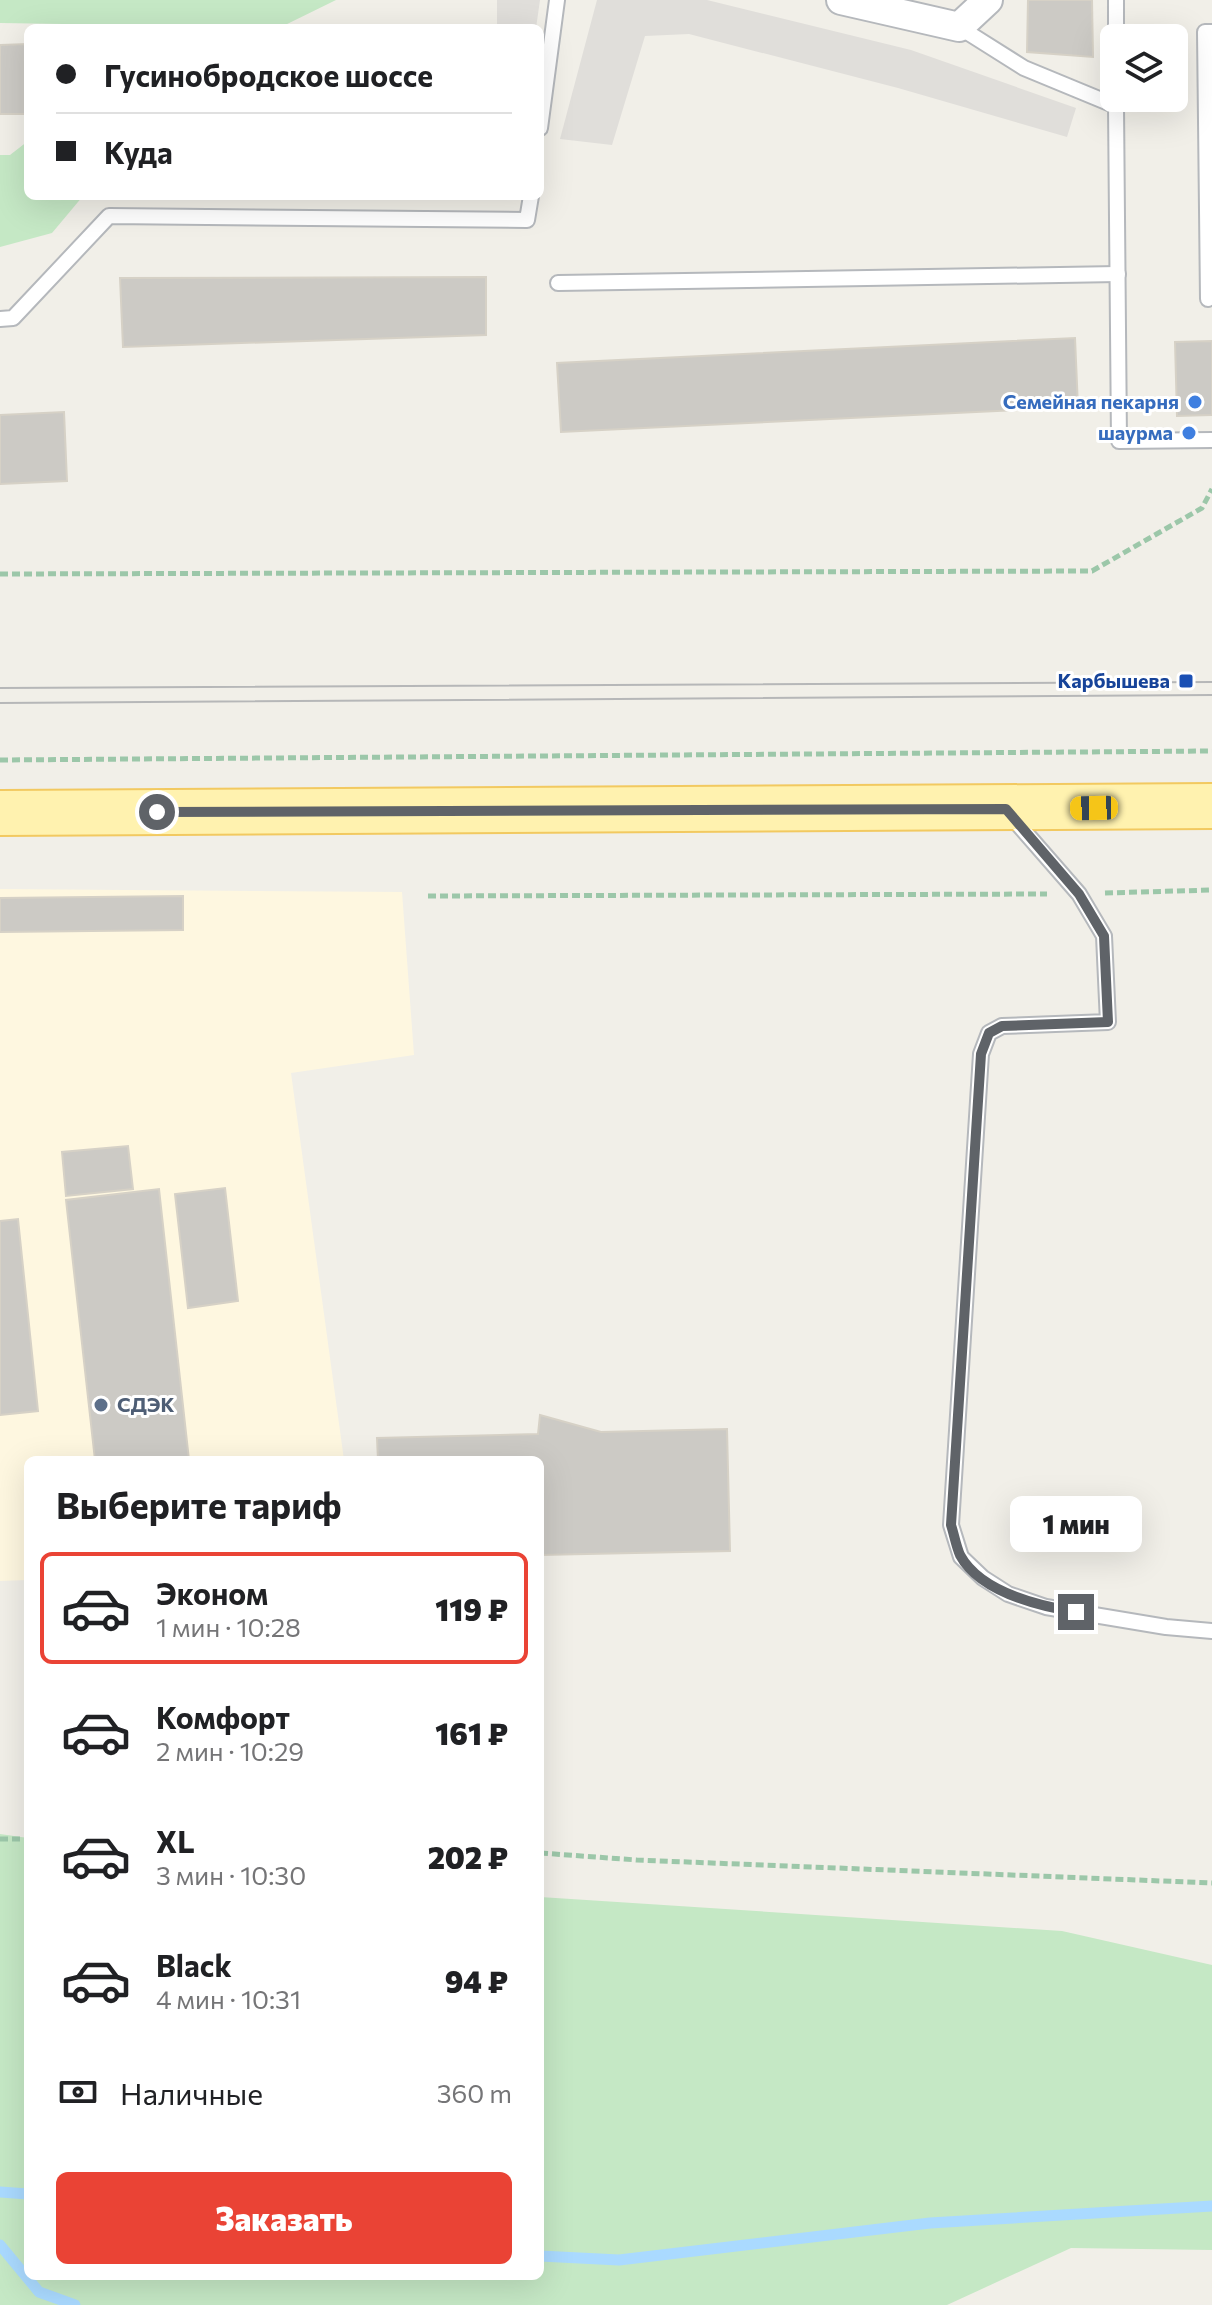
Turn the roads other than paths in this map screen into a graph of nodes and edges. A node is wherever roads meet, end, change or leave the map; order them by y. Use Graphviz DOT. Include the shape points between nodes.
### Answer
graph roads {
  1 [pos="557,0"];
  2 [pos="841,0"];
  3 [pos="988,0"];
  4 [pos="1116,0"];
  5 [pos="1116,24"];
  6 [pos="959,27"];
  7 [pos="1212,32"];
  8 [pos="1100,96"];
  9 [pos="544,98"];
  10 [pos="1116,112"];
  11 [pos="530,200"];
  12 [pos="1118,274"];
  13 [pos="558,283"];
  14 [pos="1208,299"];
  15 [pos="0,319"];
  16 [pos="1212,440"];
  17 [pos="1212,806"];
  18 [pos="1006,809"];
  19 [pos="0,813"];
  20 [pos="1212,1631"];
  1 -- 9 [label="lane"];
  2 -- 6 [label="street"];
  3 -- 6 [label="street"];
  4 -- 5 [label="lane"];
  6 -- 8 [label="lane" via="1024,68"];
  7 -- 14 [label="lane" via="1205,32"];
  10 -- 12 [label="lane"];
  11 -- 15 [label="lane" via="527,220 109,216 13,318"];
  12 -- 13 [label="lane"];
  12 -- 16 [label="lane" via="1119,441"];
  17 -- 18 [label="main road"];
  18 -- 19 [label="main road"];
  18 -- 20 [label="lane" via="1079,894 1104,936 1108,1022 1002,1026 989,1033 981,1054 951,1525 961,1557 1008,1594 1046,1607"];
}
